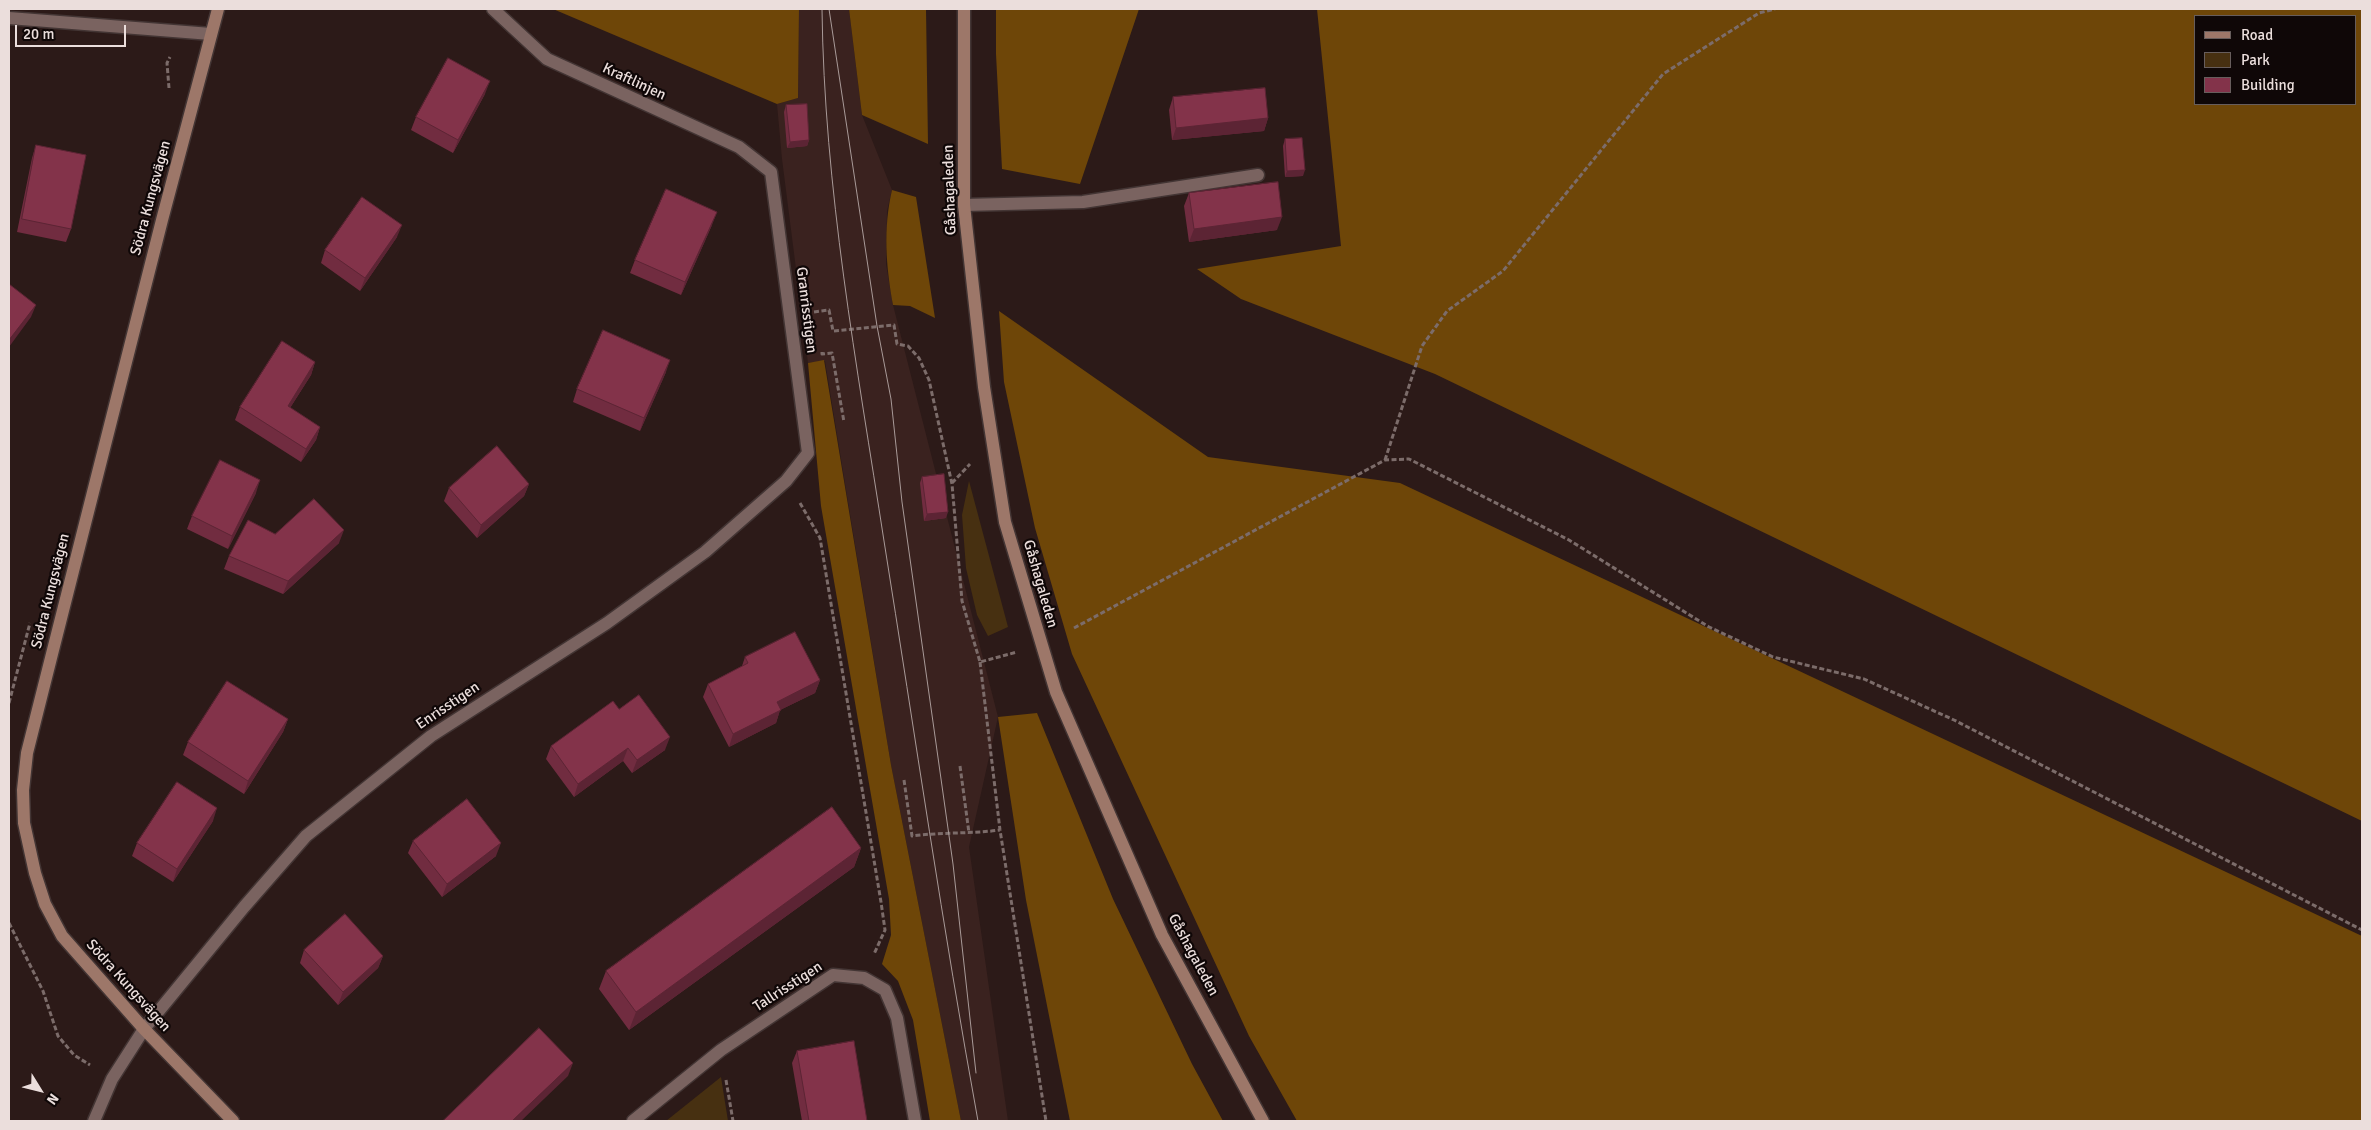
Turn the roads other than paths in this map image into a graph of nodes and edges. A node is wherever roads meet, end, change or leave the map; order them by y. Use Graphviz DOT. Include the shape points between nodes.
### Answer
graph roads {
  1 [pos="218,9"];
  2 [pos="493,9"];
  3 [pos="964,9"];
  4 [pos="9,18"];
  5 [pos="211,34"];
  6 [pos="771,172"];
  7 [pos="1258,175"];
  8 [pos="964,206"];
  9 [pos="808,453"];
  10 [pos="144,1029"];
  11 [pos="94,1121"];
  12 [pos="233,1121"];
  13 [pos="633,1121"];
  14 [pos="915,1121"];
  15 [pos="1263,1121"];
  1 -- 5 [label="street, Södra Kungsvägen"];
  2 -- 6 [label="street, Kraftlinjen" via="547,60 738,147"];
  3 -- 8 [label="street, Gåshagaleden"];
  4 -- 5 [label="street"];
  5 -- 10 [label="street, Södra Kungsvägen" via="27,753 23,790 24,823 45,904 62,936"];
  6 -- 9 [label="street, Granrisstigen"];
  7 -- 8 [label="street" via="1084,202"];
  8 -- 15 [label="street, Gåshagaleden" via="984,387 1005,522 1056,692 1162,936"];
  9 -- 10 [label="street, Enrisstigen" via="786,480 705,552 607,623 431,736 306,836"];
  10 -- 11 [label="street, Enrisstigen" via="112,1079"];
  10 -- 12 [label="street, Södra Kungsvägen"];
  13 -- 14 [label="street, Tallrisstigen" via="721,1050 834,975 864,978 885,990 898,1018"];
}
